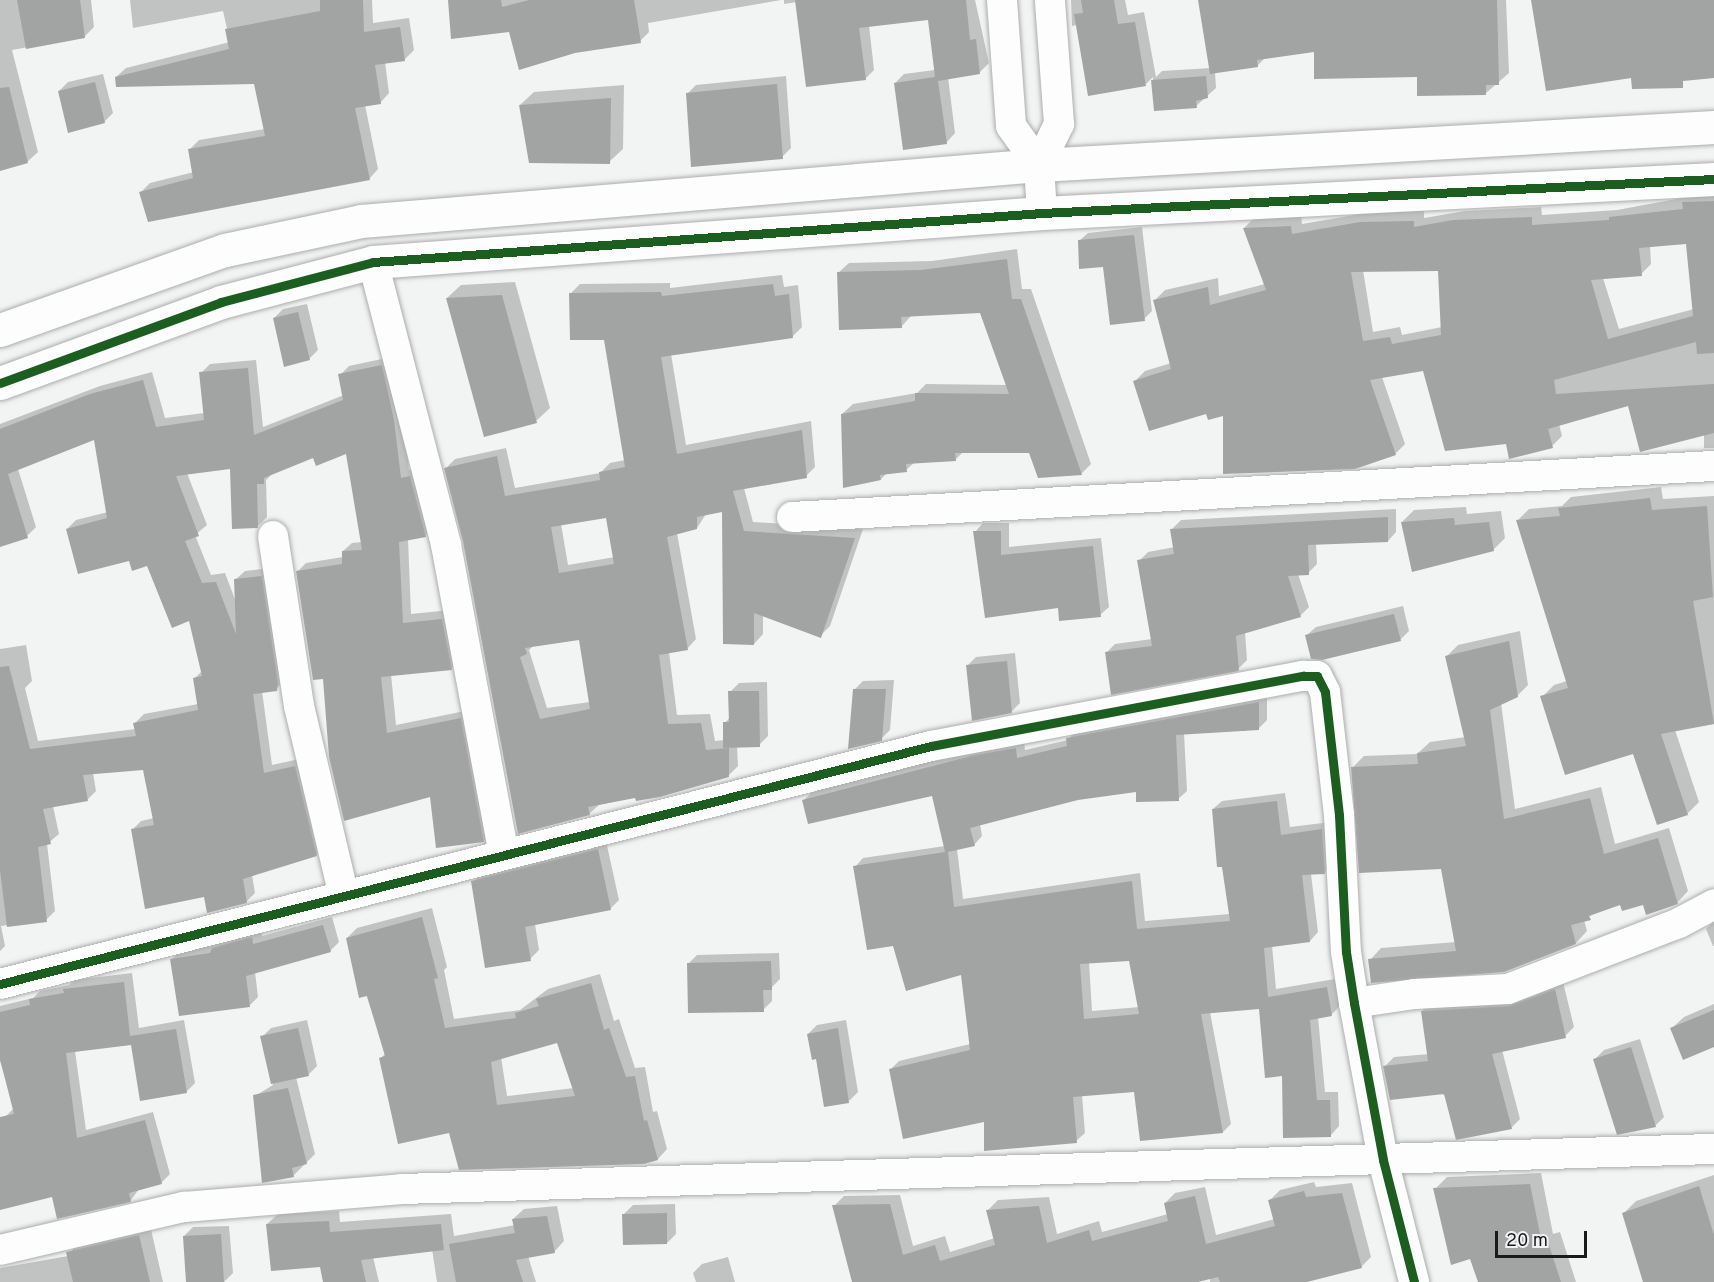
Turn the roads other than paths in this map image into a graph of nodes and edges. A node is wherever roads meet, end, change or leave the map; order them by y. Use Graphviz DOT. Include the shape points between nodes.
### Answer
graph roads {
  1 [pos="1002,0"];
  2 [pos="1050,0"];
  3 [pos="1714,127"];
  4 [pos="1039,165"];
  5 [pos="1714,179"];
  6 [pos="1042,213"];
  7 [pos="374,262"];
  8 [pos="0,330"];
  9 [pos="0,383"];
  10 [pos="1714,466"];
  11 [pos="792,518"];
  12 [pos="273,536"];
  13 [pos="504,854"];
  14 [pos="344,896"];
  15 [pos="1714,904"];
  16 [pos="0,984"];
  17 [pos="1354,1003"];
  18 [pos="1714,1149"];
  19 [pos="1383,1160"];
  20 [pos="0,1250"];
  21 [pos="1414,1282"];
  1 -- 4 [label="street" via="1011,126"];
  2 -- 4 [label="street" via="1059,124"];
  3 -- 4 [label="street"];
  4 -- 6 [label="street"];
  4 -- 8 [label="street" via="361,221 225,250"];
  5 -- 6 [label="street"];
  6 -- 7 [label="street"];
  7 -- 9 [label="street" via="220,302"];
  7 -- 13 [label="street" via="446,545"];
  10 -- 11 [label="street"];
  12 -- 14 [label="street" via="299,706"];
  13 -- 14 [label="street"];
  13 -- 17 [label="street" via="931,746 1317,676 1325,692 1339,815 1346,952"];
  14 -- 16 [label="street"];
  15 -- 17 [label="street" via="1679,923 1508,989 1414,994"];
  17 -- 19 [label="street"];
  18 -- 19 [label="street"];
  19 -- 20 [label="street" via="402,1189 184,1208"];
  19 -- 21 [label="street"];
}
